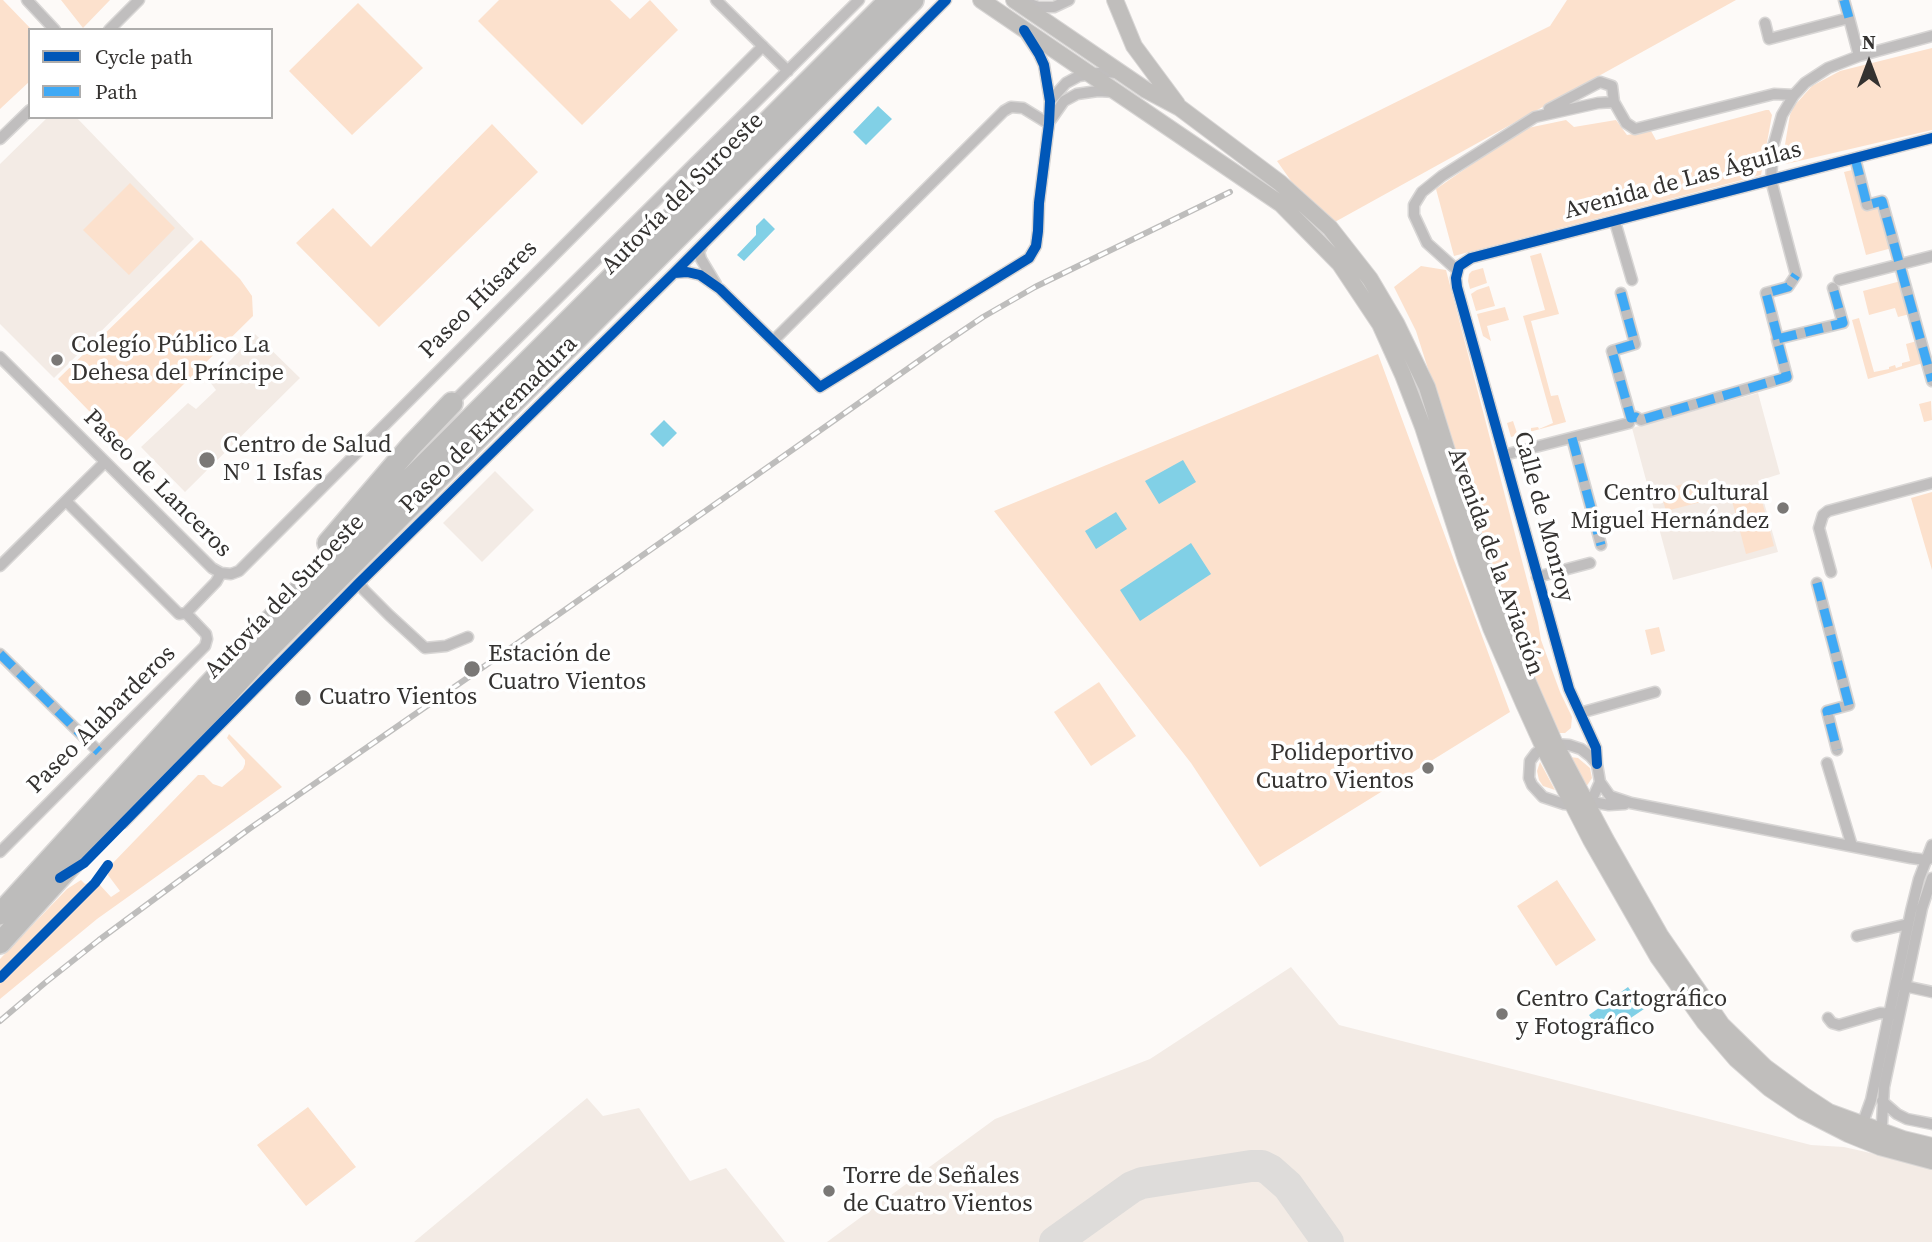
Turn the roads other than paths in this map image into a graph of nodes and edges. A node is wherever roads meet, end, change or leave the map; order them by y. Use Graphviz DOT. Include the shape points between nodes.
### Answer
graph roads {
  1 [pos="27,0"];
  2 [pos="139,0"];
  3 [pos="716,0"];
  4 [pos="859,0"];
  5 [pos="890,0"];
  6 [pos="914,0"];
  7 [pos="946,0"];
  8 [pos="981,0"];
  9 [pos="1014,0"];
  10 [pos="1019,0"];
  11 [pos="1069,0"];
  12 [pos="1115,0"];
  13 [pos="1844,0"];
  14 [pos="1849,18"];
  15 [pos="1765,23"];
  16 [pos="53,28"];
  17 [pos="112,28"];
  18 [pos="1024,30"];
  19 [pos="1932,36"];
  20 [pos="763,46"];
  21 [pos="1859,56"];
  22 [pos="788,71"];
  23 [pos="1089,74"];
  24 [pos="1123,74"];
  25 [pos="1118,92"];
  26 [pos="1794,95"];
  27 [pos="1050,101"];
  28 [pos="1614,102"];
  29 [pos="1180,108"];
  30 [pos="28,112"];
  31 [pos="1535,117"];
  32 [pos="1050,122"];
  33 [pos="0,139"];
  34 [pos="1930,140"];
  35 [pos="1855,158"];
  36 [pos="1771,180"];
  37 [pos="1615,222"];
  38 [pos="703,243"];
  39 [pos="1932,256"];
  40 [pos="1899,265"];
  41 [pos="674,272"];
  42 [pos="1456,274"];
  43 [pos="1632,281"];
  44 [pos="720,289"];
  45 [pos="1621,293"];
  46 [pos="1777,339"];
  47 [pos="774,340"];
  48 [pos="0,357"];
  49 [pos="1932,381"];
  50 [pos="452,403"];
  51 [pos="1630,420"];
  52 [pos="1572,438"];
  53 [pos="1504,455"];
  54 [pos="104,462"];
  55 [pos="1932,482"];
  56 [pos="66,501"];
  57 [pos="1601,545"];
  58 [pos="1590,563"];
  59 [pos="0,566"];
  60 [pos="1831,572"];
  61 [pos="221,573"];
  62 [pos="1537,577"];
  63 [pos="359,583"];
  64 [pos="1816,583"];
  65 [pos="186,613"];
  66 [pos="468,637"];
  67 [pos="0,654"];
  68 [pos="205,688"];
  69 [pos="1655,692"];
  70 [pos="1582,718"];
  71 [pos="1556,746"];
  72 [pos="1837,750"];
  73 [pos="99,752"];
  74 [pos="1827,763"];
  75 [pos="1597,764"];
  76 [pos="1600,782"];
  77 [pos="1580,803"];
  78 [pos="1631,803"];
  79 [pos="1609,805"];
  80 [pos="1599,826"];
  81 [pos="1932,845"];
  82 [pos="1852,846"];
  83 [pos="0,852"];
  84 [pos="1929,859"];
  85 [pos="60,878"];
  86 [pos="1932,878"];
  87 [pos="0,914"];
  88 [pos="1908,924"];
  89 [pos="1857,936"];
  90 [pos="0,943"];
  91 [pos="1901,985"];
  92 [pos="1932,992"];
  93 [pos="1895,1014"];
  94 [pos="1828,1018"];
  95 [pos="1882,1101"];
  96 [pos="1907,1119"];
  97 [pos="1932,1124"];
  98 [pos="1862,1125"];
  99 [pos="1885,1130"];
  100 [pos="1867,1142"];
  101 [pos="1932,1146"];
  102 [pos="1932,1161"];
  1 -- 16 [label="street"];
  2 -- 17 [label="street"];
  3 -- 20 [label="street"];
  4 -- 22 [label="street, Paseo de Extremadura"];
  5 -- 68 [label="highway, Autovía del Suroeste"];
  6 -- 85 [label="highway, Autovía del Suroeste" via="267,650"];
  7 -- 38 [label="street, Paseo de Extremadura"];
  8 -- 18 [label="main road, Avenida de la Aviación"];
  9 -- 24 [label="main road, Avenida de la Aviación"];
  10 -- 11 [label="street" via="1054,8"];
  12 -- 29 [label="main road" via="1134,46"];
  13 -- 14 [label="street"];
  14 -- 15 [label="street" via="1769,39"];
  14 -- 21 [label="street"];
  18 -- 23 [label="main road, Avenida de la Aviación"];
  18 -- 27 [label="street" via="1044,65"];
  19 -- 21 [label="street, Avenida de Las Águilas"];
  20 -- 22 [label="street"];
  20 -- 61 [label="street, Paseo Húsares" via="239,571"];
  21 -- 26 [label="street, Avenida de Las Águilas" via="1828,68"];
  22 -- 50 [label="street, Paseo de Extremadura"];
  23 -- 24 [label="street"];
  23 -- 25 [label="main road, Avenida de la Aviación"];
  23 -- 27 [label="street" via="1066,83"];
  24 -- 29 [label="main road, Avenida de la Aviación"];
  25 -- 32 [label="street" via="1077,94 1065,101"];
  25 -- 71 [label="main road, Avenida de la Aviación" via="1281,204 1340,264 1380,324 1404,375 1491,628"];
  26 -- 28 [label="street" via="1774,94 1635,129"];
  26 -- 36 [label="street, Avenida de Las Águilas" via="1778,127"];
  27 -- 32 [label="street"];
  28 -- 31 [label="street"];
  28 -- 31 [label="street" via="1612,86 1600,82"];
  29 -- 71 [label="main road, Avenida de la Aviación" via="1280,183 1330,228 1370,279 1427,387 1482,563"];
  30 -- 33 [label="street"];
  31 -- 42 [label="street" via="1442,176 1413,205 1427,243"];
  32 -- 47 [label="street" via="1023,108 1004,111"];
  32 -- 47 [label="street" via="1036,246 1029,257 820,387"];
  34 -- 35 [label="street, Avenida de Las Águilas"];
  35 -- 36 [label="street, Avenida de Las Águilas"];
  35 -- 40 [label="street" via="1867,205 1882,201"];
  36 -- 37 [label="street, Avenida de Las Águilas"];
  36 -- 46 [label="street, Avenida de Las Águilas" via="1796,275 1788,287 1766,293"];
  37 -- 42 [label="street, Avenida de Las Águilas" via="1471,258"];
  37 -- 43 [label="street, Avenida de Las Águilas"];
  38 -- 41 [label="street, Paseo de Extremadura"];
  38 -- 44 [label="street" via="701,260"];
  39 -- 40 [label="street"];
  40 -- 46 [label="street" via="1836,284 1843,323"];
  40 -- 49 [label="street"];
  41 -- 44 [label="street" via="700,275"];
  41 -- 63 [label="street, Paseo de Extremadura"];
  42 -- 53 [label="street, Calle de Monroy"];
  44 -- 47 [label="street"];
  45 -- 51 [label="street" via="1635,344 1612,351"];
  46 -- 51 [label="street, Calle de Monroy" via="1787,377"];
  48 -- 54 [label="street, Paseo de Lanceros"];
  50 -- 68 [label="highway" via="214,669"];
  51 -- 52 [label="street, Calle de Monroy"];
  52 -- 53 [label="street, Calle de Monroy"];
  52 -- 57 [label="street"];
  53 -- 62 [label="street, Calle de Monroy"];
  54 -- 56 [label="street"];
  54 -- 61 [label="street, Paseo de Lanceros"];
  55 -- 60 [label="street" via="1823,515 1819,528"];
  56 -- 59 [label="street"];
  56 -- 65 [label="street" via="178,614"];
  58 -- 62 [label="street, Calle de Monroy"];
  61 -- 65 [label="street, Paseo de Lanceros"];
  62 -- 70 [label="street, Calle de Monroy" via="1569,689"];
  63 -- 66 [label="street" via="425,648"];
  63 -- 85 [label="street, Paseo de Extremadura" via="84,863"];
  64 -- 72 [label="street" via="1849,705 1827,711"];
  65 -- 73 [label="street, Paseo Alabarderos" via="205,634 205,646"];
  67 -- 73 [label="street"];
  68 -- 87 [label="highway, Autovía del Suroeste"];
  69 -- 70 [label="street"];
  70 -- 71 [label="street" via="1582,741"];
  70 -- 75 [label="street, Calle de Monroy"];
  71 -- 75 [label="street" via="1586,752"];
  71 -- 77 [label="main road, Avenida de la Aviación"];
  71 -- 77 [label="street" via="1536,753 1530,761 1529,778 1543,796 1564,804"];
  73 -- 83 [label="street, Paseo Alabarderos"];
  74 -- 82 [label="street"];
  75 -- 76 [label="street, Calle de Monroy"];
  76 -- 77 [label="street" via="1594,795"];
  76 -- 78 [label="street" via="1610,796"];
  77 -- 79 [label="street"];
  77 -- 80 [label="main road, Avenida de la Aviación"];
  77 -- 100 [label="main road, Avenida de la Aviación" via="1622,898 1658,957 1735,1059 1787,1102"];
  78 -- 79 [label="street"];
  78 -- 82 [label="street"];
  79 -- 80 [label="street" via="1602,810"];
  80 -- 98 [label="main road, Avenida de la Aviación" via="1660,934 1722,1025 1765,1067 1803,1095"];
  81 -- 84 [label="street"];
  82 -- 84 [label="street"];
  84 -- 88 [label="street"];
  85 -- 90 [label="highway, Autovía del Suroeste"];
  86 -- 91 [label="street"];
  88 -- 89 [label="street"];
  88 -- 91 [label="street"];
  91 -- 92 [label="street"];
  91 -- 93 [label="street"];
  93 -- 94 [label="street" via="1880,1013 1839,1025"];
  93 -- 95 [label="street"];
  93 -- 98 [label="street"];
  95 -- 96 [label="street"];
  95 -- 99 [label="street"];
  96 -- 97 [label="street"];
  96 -- 99 [label="street"];
  98 -- 99 [label="main road, Avenida de la Aviación"];
  98 -- 100 [label="street"];
  99 -- 100 [label="street"];
  99 -- 101 [label="main road, Avenida de la Aviación"];
  100 -- 102 [label="main road, Avenida de la Aviación"];
}
